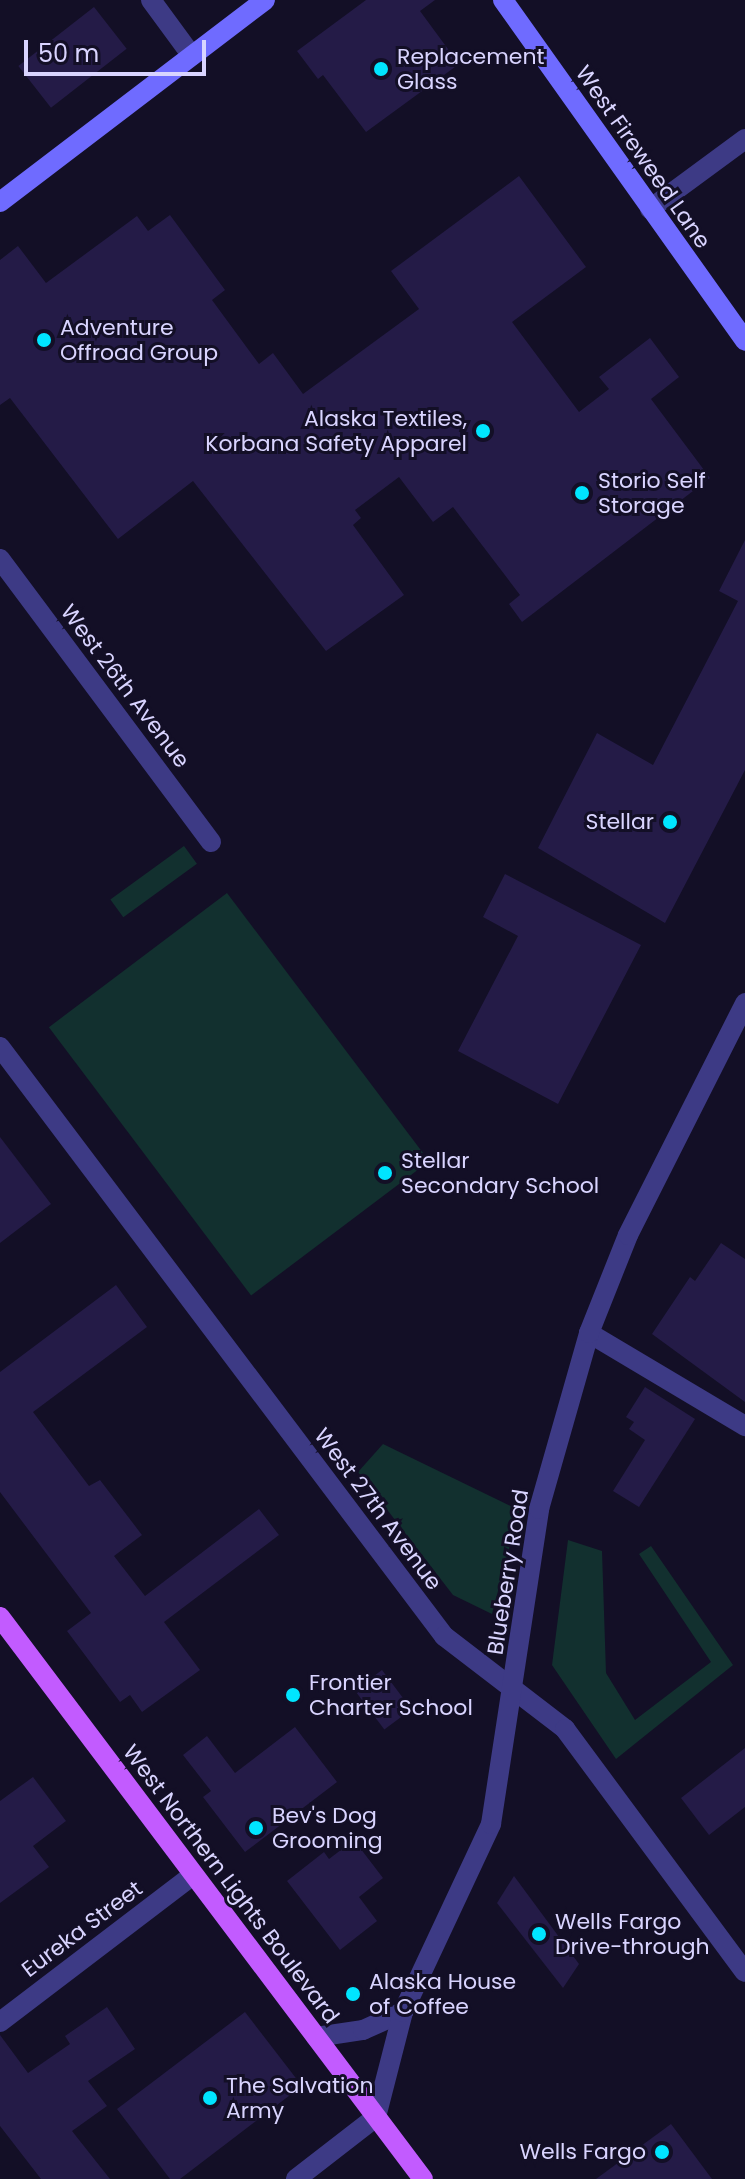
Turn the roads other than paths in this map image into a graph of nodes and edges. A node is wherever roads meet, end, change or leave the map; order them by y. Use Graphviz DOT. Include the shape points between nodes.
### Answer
graph roads {
  1 [pos="151,0"];
  2 [pos="265,0"];
  3 [pos="503,0"];
  4 [pos="192,56"];
  5 [pos="745,139"];
  6 [pos="0,202"];
  7 [pos="650,209"];
  8 [pos="745,341"];
  9 [pos="0,559"];
  10 [pos="211,842"];
  11 [pos="745,1003"];
  12 [pos="0,1047"];
  13 [pos="589,1333"];
  14 [pos="745,1426"];
  15 [pos="0,1617"];
  16 [pos="514,1687"];
  17 [pos="193,1875"];
  18 [pos="745,1972"];
  19 [pos="403,2012"];
  20 [pos="0,2022"];
  21 [pos="316,2037"];
  22 [pos="376,2117"];
  23 [pos="296,2179"];
  24 [pos="423,2179"];
  1 -- 4 [label="street"];
  2 -- 4 [label="main road"];
  3 -- 7 [label="main road, West Fireweed Lane"];
  4 -- 6 [label="main road"];
  5 -- 7 [label="street"];
  7 -- 8 [label="main road, West Fireweed Lane"];
  9 -- 10 [label="street, West 26th Avenue"];
  11 -- 13 [label="street, Blueberry Road" via="628,1235"];
  12 -- 16 [label="street, West 27th Avenue" via="444,1636"];
  13 -- 14 [label="street"];
  13 -- 16 [label="street, Blueberry Road" via="539,1509"];
  15 -- 17 [label="main road, West Northern Lights Boulevard"];
  16 -- 18 [label="street, West 27th Avenue" via="565,1729"];
  16 -- 19 [label="street, Blueberry Road" via="491,1824"];
  17 -- 20 [label="street, Eureka Street"];
  17 -- 21 [label="main road, West Northern Lights Boulevard"];
  19 -- 21 [label="street" via="363,2030"];
  19 -- 22 [label="street, Blueberry Road"];
  21 -- 22 [label="main road, West Northern Lights Boulevard"];
  22 -- 23 [label="street"];
  22 -- 24 [label="main road, West Northern Lights Boulevard"];
}
